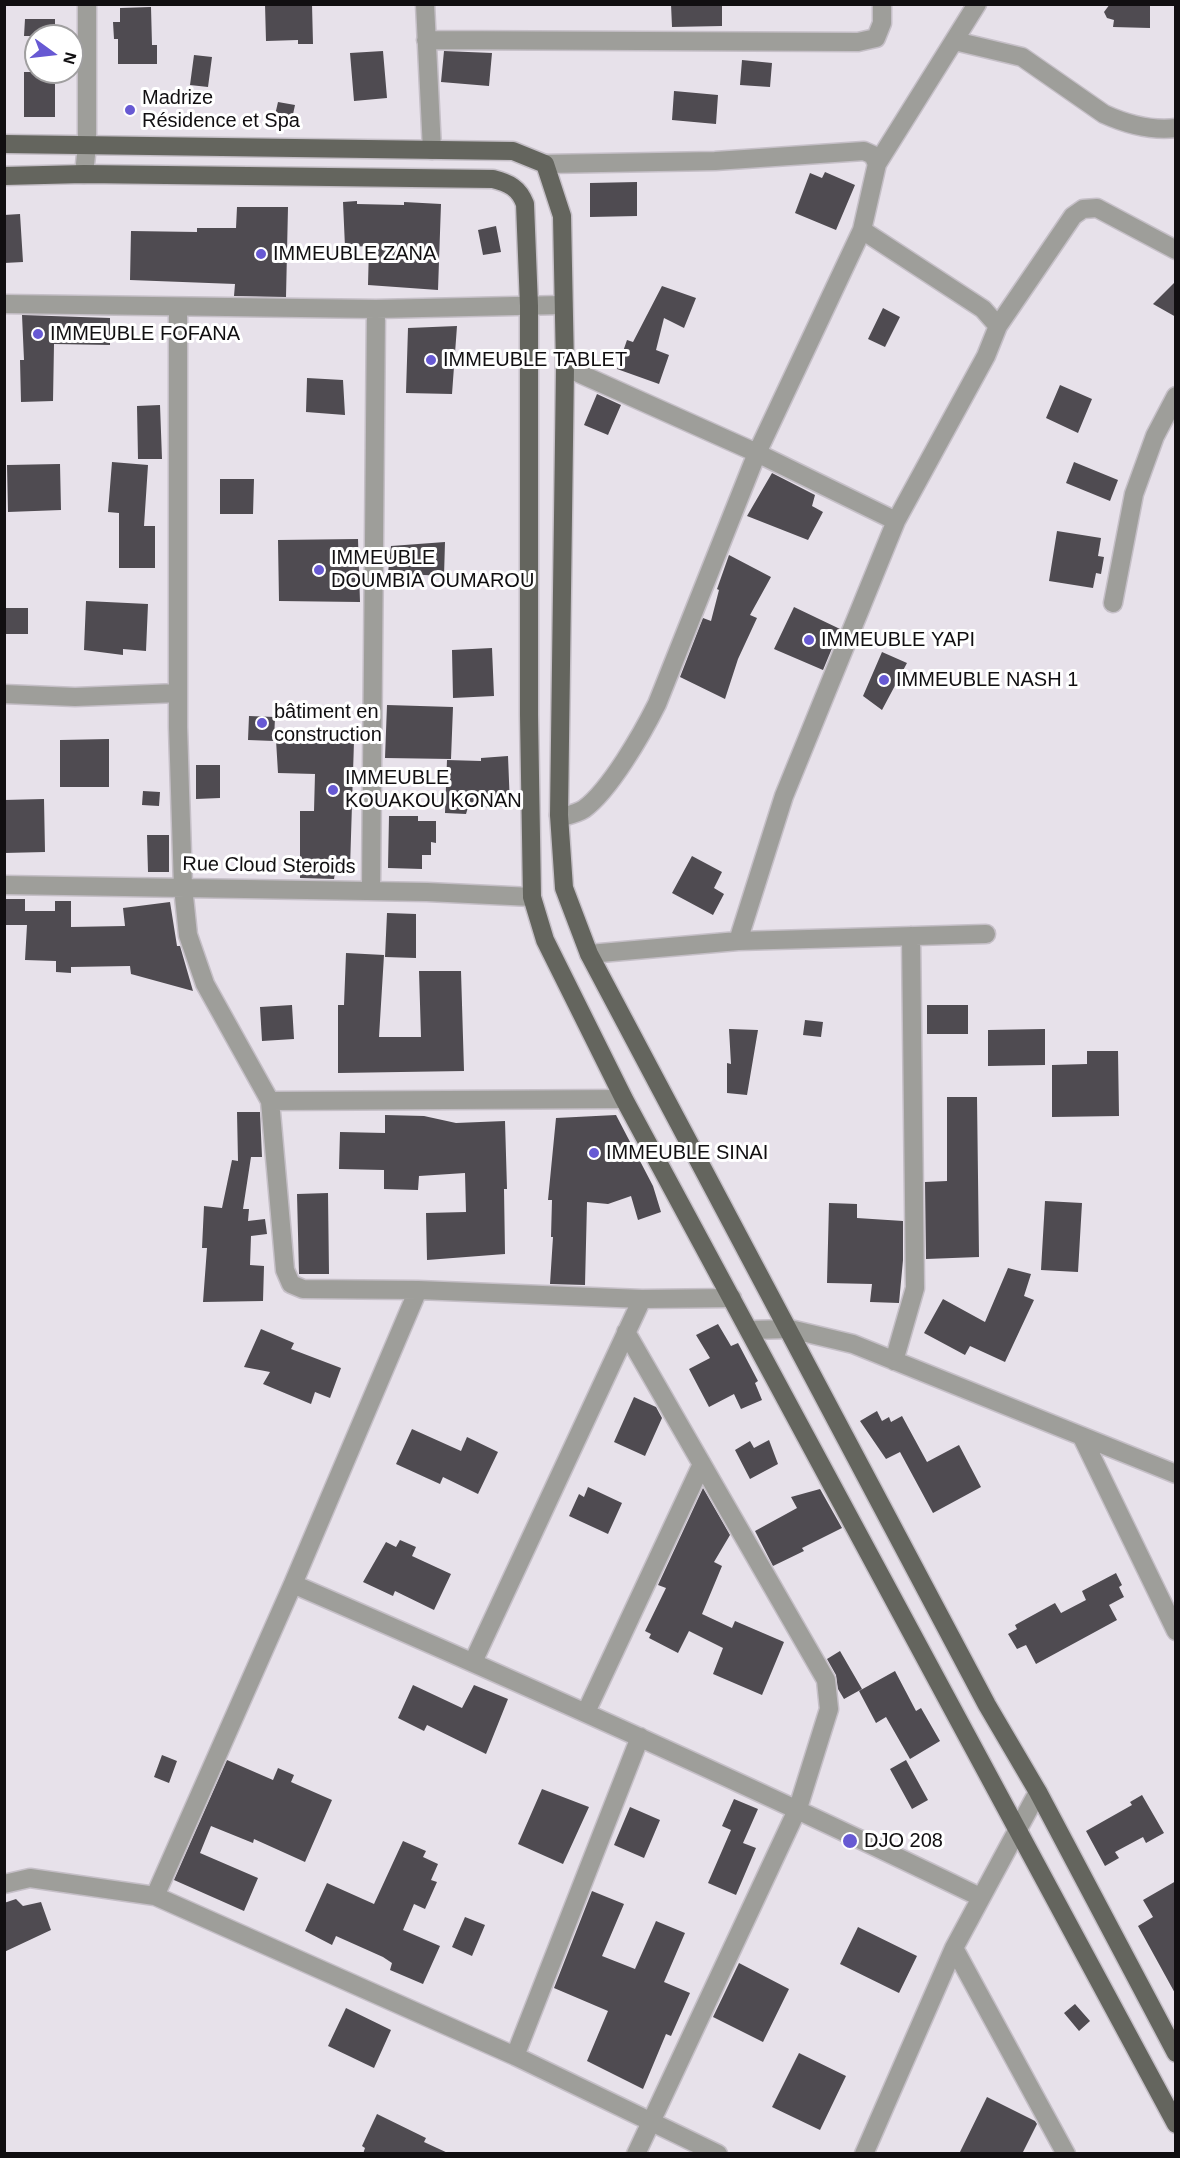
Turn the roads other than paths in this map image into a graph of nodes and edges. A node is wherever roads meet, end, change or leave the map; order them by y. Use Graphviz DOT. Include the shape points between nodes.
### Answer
graph roads {
  1 [pos="87,4"];
  2 [pos="425,4"];
  3 [pos="882,4"];
  4 [pos="977,4"];
  5 [pos="426,40"];
  6 [pos="955,41"];
  7 [pos="1176,128"];
  8 [pos="4,144"];
  9 [pos="87,145"];
  10 [pos="432,150"];
  11 [pos="545,164"];
  12 [pos="877,164"];
  13 [pos="84,174"];
  14 [pos="4,176"];
  15 [pos="862,230"];
  16 [pos="1176,250"];
  17 [pos="4,304"];
  18 [pos="562,305"];
  19 [pos="529,306"];
  20 [pos="178,307"];
  21 [pos="376,309"];
  22 [pos="998,326"];
  23 [pos="565,367"];
  24 [pos="1176,396"];
  25 [pos="757,453"];
  26 [pos="896,521"];
  27 [pos="1113,603"];
  28 [pos="178,693"];
  29 [pos="4,694"];
  30 [pos="559,815"];
  31 [pos="4,885"];
  32 [pos="183,887"];
  33 [pos="371,891"];
  34 [pos="532,897"];
  35 [pos="986,934"];
  36 [pos="911,936"];
  37 [pos="738,940"];
  38 [pos="589,954"];
  39 [pos="624,1100"];
  40 [pos="270,1101"];
  41 [pos="418,1290"];
  42 [pos="732,1298"];
  43 [pos="642,1299"];
  44 [pos="790,1329"];
  45 [pos="749,1330"];
  46 [pos="626,1332"];
  47 [pos="894,1361"];
  48 [pos="1082,1437"];
  49 [pos="702,1464"];
  50 [pos="1176,1474"];
  51 [pos="293,1584"];
  52 [pos="1176,1631"];
  53 [pos="473,1662"];
  54 [pos="586,1712"];
  55 [pos="640,1737"];
  56 [pos="1038,1792"];
  57 [pos="798,1808"];
  58 [pos="1016,1831"];
  59 [pos="4,1884"];
  60 [pos="155,1896"];
  61 [pos="980,1897"];
  62 [pos="954,1948"];
  63 [pos="1176,2053"];
  64 [pos="515,2056"];
  65 [pos="651,2121"];
  66 [pos="1176,2124"];
  67 [pos="636,2154"];
  68 [pos="718,2154"];
  69 [pos="864,2154"];
  70 [pos="1066,2154"];
  1 -- 9 [label="street"];
  2 -- 5 [label="street"];
  3 -- 5 [label="street" via="882,22 876,38 858,42"];
  4 -- 6 [label="street"];
  5 -- 10 [label="street"];
  6 -- 7 [label="street" via="1022,57 1117,120 1144,127"];
  6 -- 12 [label="street"];
  8 -- 9 [label="main road"];
  9 -- 10 [label="main road"];
  9 -- 13 [label="street"];
  10 -- 11 [label="main road" via="513,151"];
  11 -- 12 [label="street" via="715,161 864,151 873,155"];
  11 -- 18 [label="main road" via="562,216"];
  12 -- 15 [label="street"];
  13 -- 14 [label="main road"];
  13 -- 19 [label="main road" via="507,182 521,192 525,204"];
  15 -- 22 [label="street" via="983,309"];
  15 -- 25 [label="street"];
  16 -- 22 [label="street" via="1097,208 1083,209 1073,216"];
  17 -- 20 [label="street"];
  18 -- 19 [label="street"];
  18 -- 23 [label="main road"];
  19 -- 21 [label="street"];
  19 -- 34 [label="main road"];
  20 -- 21 [label="street"];
  20 -- 28 [label="street"];
  21 -- 33 [label="street"];
  22 -- 26 [label="street" via="986,356"];
  23 -- 25 [label="street"];
  23 -- 30 [label="main road"];
  24 -- 27 [label="street" via="1155,436 1134,494"];
  25 -- 26 [label="street"];
  25 -- 30 [label="street" via="657,704 640,736 594,800 582,810"];
  26 -- 37 [label="street" via="784,796"];
  28 -- 29 [label="street" via="75,697"];
  28 -- 32 [label="street"];
  30 -- 38 [label="main road" via="564,888"];
  31 -- 32 [label="street, Rue Cloud Steroids"];
  32 -- 33 [label="street, Rue Cloud Steroids"];
  32 -- 40 [label="street" via="188,936 205,984"];
  33 -- 34 [label="street, Rue Cloud Steroids"];
  34 -- 39 [label="main road" via="545,940"];
  35 -- 36 [label="street"];
  36 -- 37 [label="street"];
  36 -- 47 [label="street" via="915,1288"];
  37 -- 38 [label="street"];
  38 -- 44 [label="main road"];
  39 -- 40 [label="street"];
  39 -- 42 [label="main road"];
  40 -- 41 [label="street" via="285,1270 291,1284 303,1289"];
  41 -- 43 [label="street"];
  41 -- 51 [label="street"];
  42 -- 43 [label="street"];
  42 -- 45 [label="main road"];
  43 -- 46 [label="street"];
  44 -- 45 [label="street"];
  44 -- 47 [label="street" via="853,1344"];
  44 -- 56 [label="main road" via="987,1705"];
  45 -- 58 [label="main road"];
  46 -- 49 [label="street"];
  46 -- 53 [label="street"];
  47 -- 48 [label="street"];
  48 -- 50 [label="street"];
  48 -- 52 [label="street"];
  49 -- 54 [label="street"];
  49 -- 57 [label="street" via="826,1680 829,1709"];
  51 -- 53 [label="street"];
  51 -- 60 [label="street"];
  53 -- 54 [label="street"];
  54 -- 55 [label="street"];
  55 -- 57 [label="street"];
  55 -- 64 [label="street"];
  56 -- 58 [label="street"];
  56 -- 63 [label="main road"];
  57 -- 61 [label="street"];
  57 -- 65 [label="street"];
  58 -- 61 [label="street"];
  58 -- 66 [label="main road"];
  59 -- 60 [label="street" via="30,1878"];
  60 -- 64 [label="street"];
  61 -- 62 [label="street"];
  62 -- 69 [label="street"];
  62 -- 70 [label="street"];
  64 -- 65 [label="street"];
  65 -- 67 [label="street"];
  65 -- 68 [label="street"];
}
